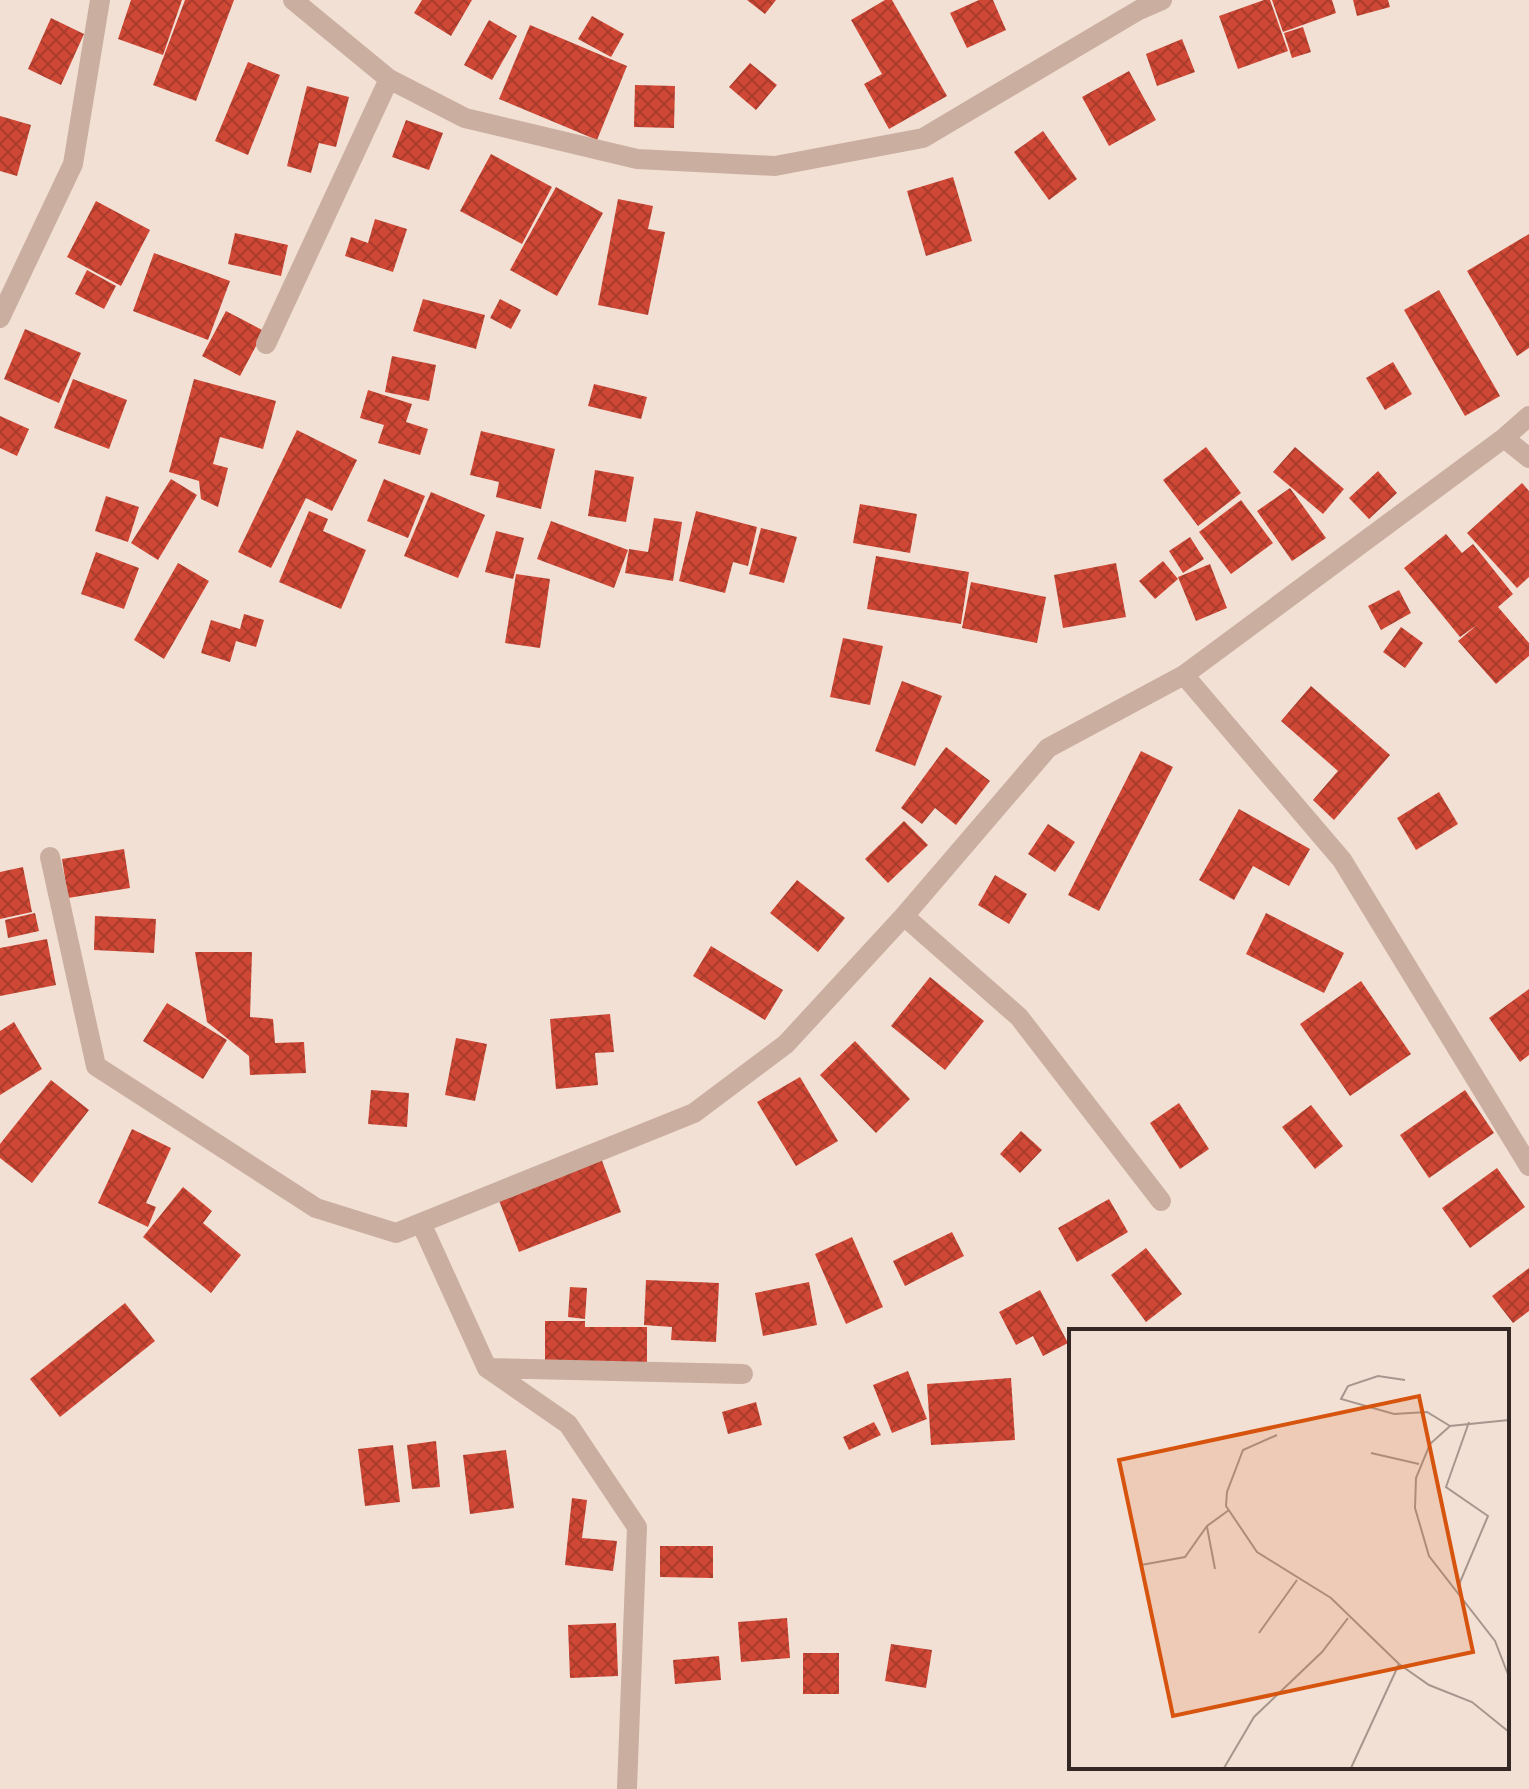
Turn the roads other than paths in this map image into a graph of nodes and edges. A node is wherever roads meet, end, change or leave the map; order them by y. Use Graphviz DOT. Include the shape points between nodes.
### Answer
graph roads {
  1 [pos="100,0"];
  2 [pos="293,0"];
  3 [pos="1162,0"];
  4 [pos="1132,5"];
  5 [pos="389,79"];
  6 [pos="0,318"];
  7 [pos="266,344"];
  8 [pos="1529,416"];
  9 [pos="1504,438"];
  10 [pos="1529,458"];
  11 [pos="1184,675"];
  12 [pos="50,857"];
  13 [pos="904,916"];
  14 [pos="1529,1166"];
  15 [pos="1161,1201"];
  16 [pos="421,1223"];
  17 [pos="487,1368"];
  18 [pos="743,1374"];
  19 [pos="627,1788"];
  1 -- 6 [label="street" via="73,164"];
  2 -- 5 [label="street"];
  3 -- 4 [label="street"];
  4 -- 5 [label="street" via="923,138 775,166 637,159 465,118"];
  5 -- 7 [label="street"];
  8 -- 9 [label="street"];
  9 -- 10 [label="street"];
  9 -- 11 [label="street"];
  11 -- 13 [label="street" via="1048,748"];
  11 -- 14 [label="street" via="1342,860"];
  12 -- 16 [label="street" via="96,1066 316,1208 396,1233"];
  13 -- 15 [label="street" via="1019,1017"];
  13 -- 16 [label="street" via="786,1044 694,1113"];
  16 -- 17 [label="street"];
  17 -- 18 [label="street"];
  17 -- 19 [label="street" via="568,1424 637,1527"];
}
